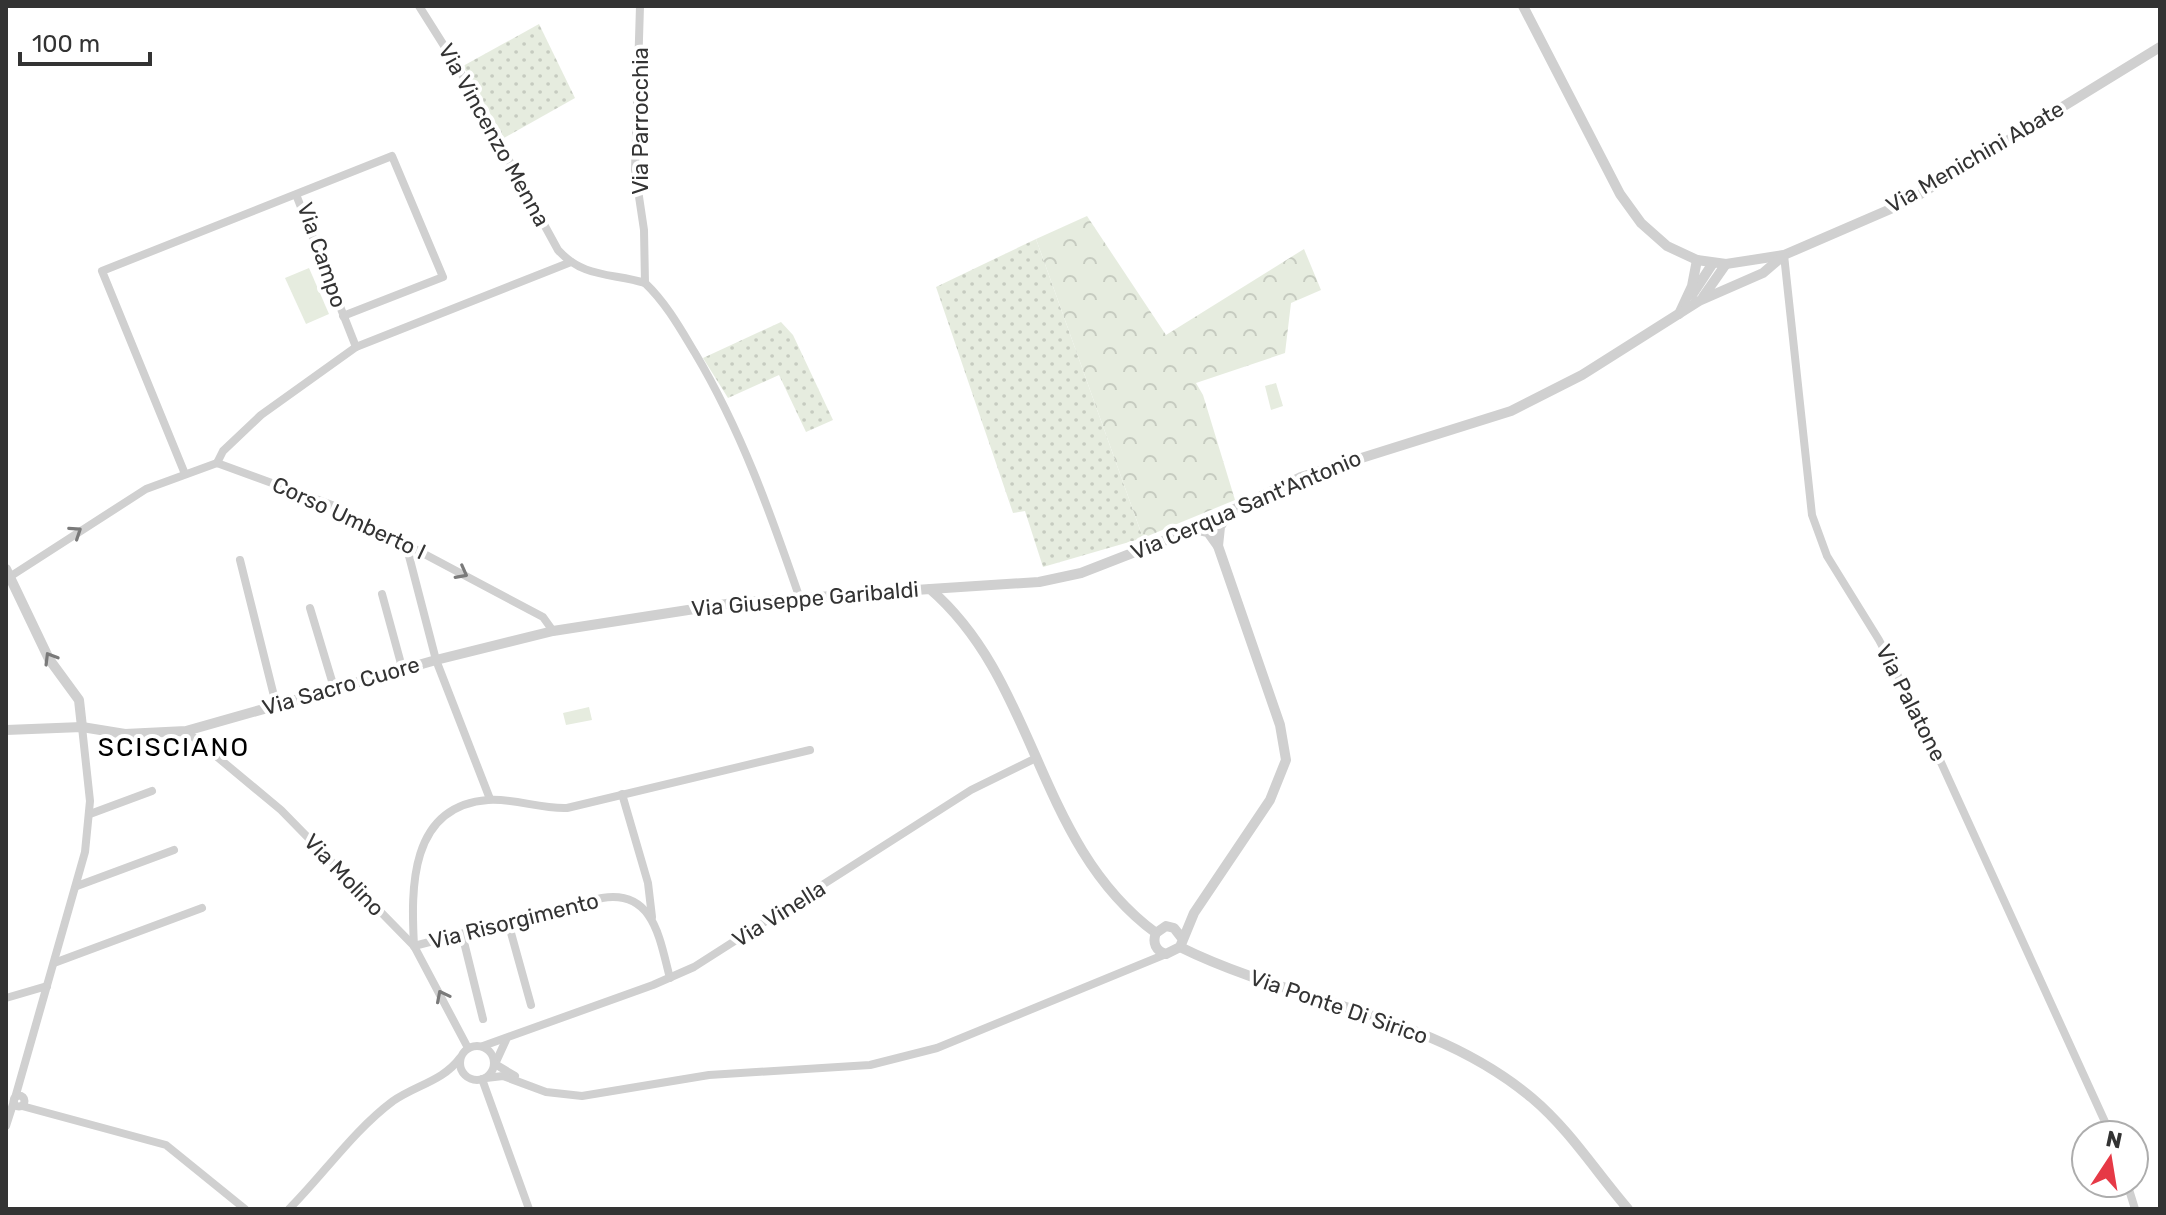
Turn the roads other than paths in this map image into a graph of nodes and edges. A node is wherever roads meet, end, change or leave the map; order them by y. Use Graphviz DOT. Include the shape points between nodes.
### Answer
graph roads {
  1 [pos="419,6"];
  2 [pos="640,6"];
  3 [pos="1523,6"];
  4 [pos="2160,47"];
  5 [pos="297,197"];
  6 [pos="1784,255"];
  7 [pos="1697,260"];
  8 [pos="571,262"];
  9 [pos="1713,263"];
  10 [pos="1726,264"];
  11 [pos="645,283"];
  12 [pos="1686,300"];
  13 [pos="1699,301"];
  14 [pos="343,316"];
  15 [pos="1678,316"];
  16 [pos="356,347"];
  17 [pos="217,463"];
  18 [pos="185,474"];
  19 [pos="1216,524"];
  20 [pos="1194,529"];
  21 [pos="1208,532"];
  22 [pos="410,545"];
  23 [pos="1218,546"];
  24 [pos="240,560"];
  25 [pos="8,572"];
  26 [pos="930,589"];
  27 [pos="382,594"];
  28 [pos="799,596"];
  29 [pos="310,608"];
  30 [pos="553,631"];
  31 [pos="436,660"];
  32 [pos="403,671"];
  33 [pos="335,691"];
  34 [pos="276,704"];
  35 [pos="82,727"];
  36 [pos="6,730"];
  37 [pos="186,731"];
  38 [pos="810,750"];
  39 [pos="1036,758"];
  40 [pos="152,791"];
  41 [pos="622,794"];
  42 [pos="490,799"];
  43 [pos="90,814"];
  44 [pos="174,850"];
  45 [pos="77,886"];
  46 [pos="202,908"];
  47 [pos="1194,913"];
  48 [pos="653,921"];
  49 [pos="508,922"];
  50 [pos="1166,926"];
  51 [pos="462,934"];
  52 [pos="1155,938"];
  53 [pos="1180,942"];
  54 [pos="414,946"];
  55 [pos="1166,954"];
  56 [pos="667,955"];
  57 [pos="54,963"];
  58 [pos="1138,963"];
  59 [pos="685,971"];
  60 [pos="670,978"];
  61 [pos="47,986"];
  62 [pos="6,998"];
  63 [pos="531,1005"];
  64 [pos="483,1019"];
  65 [pos="507,1039"];
  66 [pos="483,1046"];
  67 [pos="468,1048"];
  68 [pos="460,1058"];
  69 [pos="495,1064"];
  70 [pos="469,1078"];
  71 [pos="436,1079"];
  72 [pos="484,1079"];
  73 [pos="529,1085"];
  74 [pos="20,1102"];
  75 [pos="2104,1119"];
  76 [pos="8,1123"];
  77 [pos="1623,1206"];
  78 [pos="245,1209"];
  79 [pos="289,1209"];
  80 [pos="529,1209"];
  1 -- 8 [label="street, Via Vincenzo Menna" via="558,250"];
  2 -- 11 [label="street, Via Parrocchia" via="635,170"];
  3 -- 7 [label="street" via="1627,206 1653,236"];
  4 -- 6 [label="street, Via Menichini Abate" via="1909,201"];
  5 -- 14 [label="street, Via Campo"];
  5 -- 14 [label="street, Via Campo" via="392,156 443,277"];
  5 -- 18 [label="street" via="102,271"];
  6 -- 10 [label="street"];
  6 -- 13 [label="street, Via Cerqua Sant'Antonio" via="1763,273"];
  6 -- 75 [label="street, Via Palatone" via="1812,515 1827,556 1923,723"];
  7 -- 9 [label="street"];
  7 -- 12 [label="street"];
  8 -- 11 [label="street" via="591,273"];
  8 -- 16 [label="street"];
  9 -- 10 [label="street"];
  9 -- 12 [label="street"];
  10 -- 13 [label="street, Via Cerqua Sant'Antonio"];
  11 -- 28 [label="street" via="668,310 722,398 758,477"];
  12 -- 15 [label="street"];
  13 -- 15 [label="street, Via Cerqua Sant'Antonio"];
  14 -- 16 [label="street, Via Campo"];
  15 -- 19 [label="street, Via Cerqua Sant'Antonio" via="1511,411 1301,477 1249,499"];
  16 -- 17 [label="street" via="261,415"];
  17 -- 18 [label="street"];
  17 -- 22 [label="street, Corso Umberto I" via="332,505"];
  25 -- 18 [label="street, one-way" via="117,504"];
  19 -- 20 [label="street, Via Cerqua Sant'Antonio"];
  19 -- 21 [label="street"];
  19 -- 23 [label="street"];
  20 -- 21 [label="street"];
  20 -- 26 [label="street, Via Cerqua Sant'Antonio" via="1081,573 1039,582"];
  21 -- 23 [label="street"];
  22 -- 30 [label="street, Corso Umberto I, one-way" via="543,617"];
  22 -- 31 [label="street"];
  23 -- 47 [label="street" via="1280,725 1286,760 1270,800"];
  24 -- 34 [label="street"];
  35 -- 25 [label="street, one-way" via="79,700 49,659"];
  26 -- 28 [label="street, Via Giuseppe Garibaldi"];
  26 -- 39 [label="street, Via Giuseppe Garibaldi" via="976,641"];
  27 -- 32 [label="street"];
  28 -- 30 [label="street, Via Giuseppe Garibaldi"];
  29 -- 33 [label="street"];
  30 -- 31 [label="street, Via Sacro Cuore"];
  31 -- 32 [label="street, Via Sacro Cuore"];
  31 -- 42 [label="street"];
  32 -- 33 [label="street, Via Sacro Cuore"];
  33 -- 34 [label="street, Via Sacro Cuore"];
  34 -- 37 [label="street, Via Sacro Cuore"];
  35 -- 36 [label="street, Via Sacro Cuore"];
  35 -- 37 [label="street, Via Sacro Cuore" via="125,734"];
  35 -- 43 [label="street"];
  37 -- 54 [label="street, Via Molino" via="281,810"];
  38 -- 41 [label="street"];
  39 -- 52 [label="street, Via Giuseppe Garibaldi" via="1063,821 1105,886"];
  39 -- 59 [label="street, Via Vinella" via="971,790"];
  40 -- 43 [label="street"];
  41 -- 42 [label="street" via="552,809"];
  41 -- 48 [label="street" via="648,883"];
  42 -- 54 [label="street, Via Risorgimento" via="459,808 425,840 413,885"];
  43 -- 45 [label="street"];
  44 -- 45 [label="street"];
  45 -- 57 [label="street"];
  46 -- 57 [label="street"];
  47 -- 50 [label="street"];
  47 -- 53 [label="street"];
  48 -- 49 [label="street, Via Risorgimento" via="631,901 613,896"];
  48 -- 56 [label="street"];
  49 -- 51 [label="street, Via Risorgimento"];
  49 -- 63 [label="street"];
  50 -- 52 [label="street"];
  50 -- 53 [label="street, Via Ponte Di Sirico" via="1174,928"];
  51 -- 54 [label="street, Via Risorgimento"];
  51 -- 64 [label="street"];
  52 -- 55 [label="street"];
  52 -- 58 [label="street"];
  53 -- 55 [label="street"];
  53 -- 77 [label="street, Via Ponte Di Sirico" via="1273,985 1415,1031 1488,1067 1553,1117"];
  67 -- 54 [label="street, Via Molino, one-way"];
  55 -- 58 [label="street"];
  56 -- 59 [label="street"];
  56 -- 60 [label="street"];
  57 -- 61 [label="street"];
  58 -- 73 [label="street" via="937,1048 891,1061 709,1075 582,1096"];
  59 -- 60 [label="street, Via Vinella"];
  60 -- 65 [label="street, Via Vinella"];
  61 -- 62 [label="street"];
  61 -- 74 [label="street"];
  65 -- 66 [label="street, Via Vinella"];
  65 -- 69 [label="street"];
  66 -- 67 [label="street"];
  66 -- 69 [label="street"];
  67 -- 68 [label="street"];
  68 -- 70 [label="street"];
  68 -- 71 [label="street"];
  69 -- 72 [label="street"];
  69 -- 73 [label="street"];
  70 -- 71 [label="street"];
  70 -- 72 [label="street"];
  71 -- 79 [label="street" via="384,1109"];
  72 -- 73 [label="street" via="503,1076"];
  72 -- 80 [label="street"];
  74 -- 76 [label="street"];
  74 -- 78 [label="street" via="166,1145"];
}
